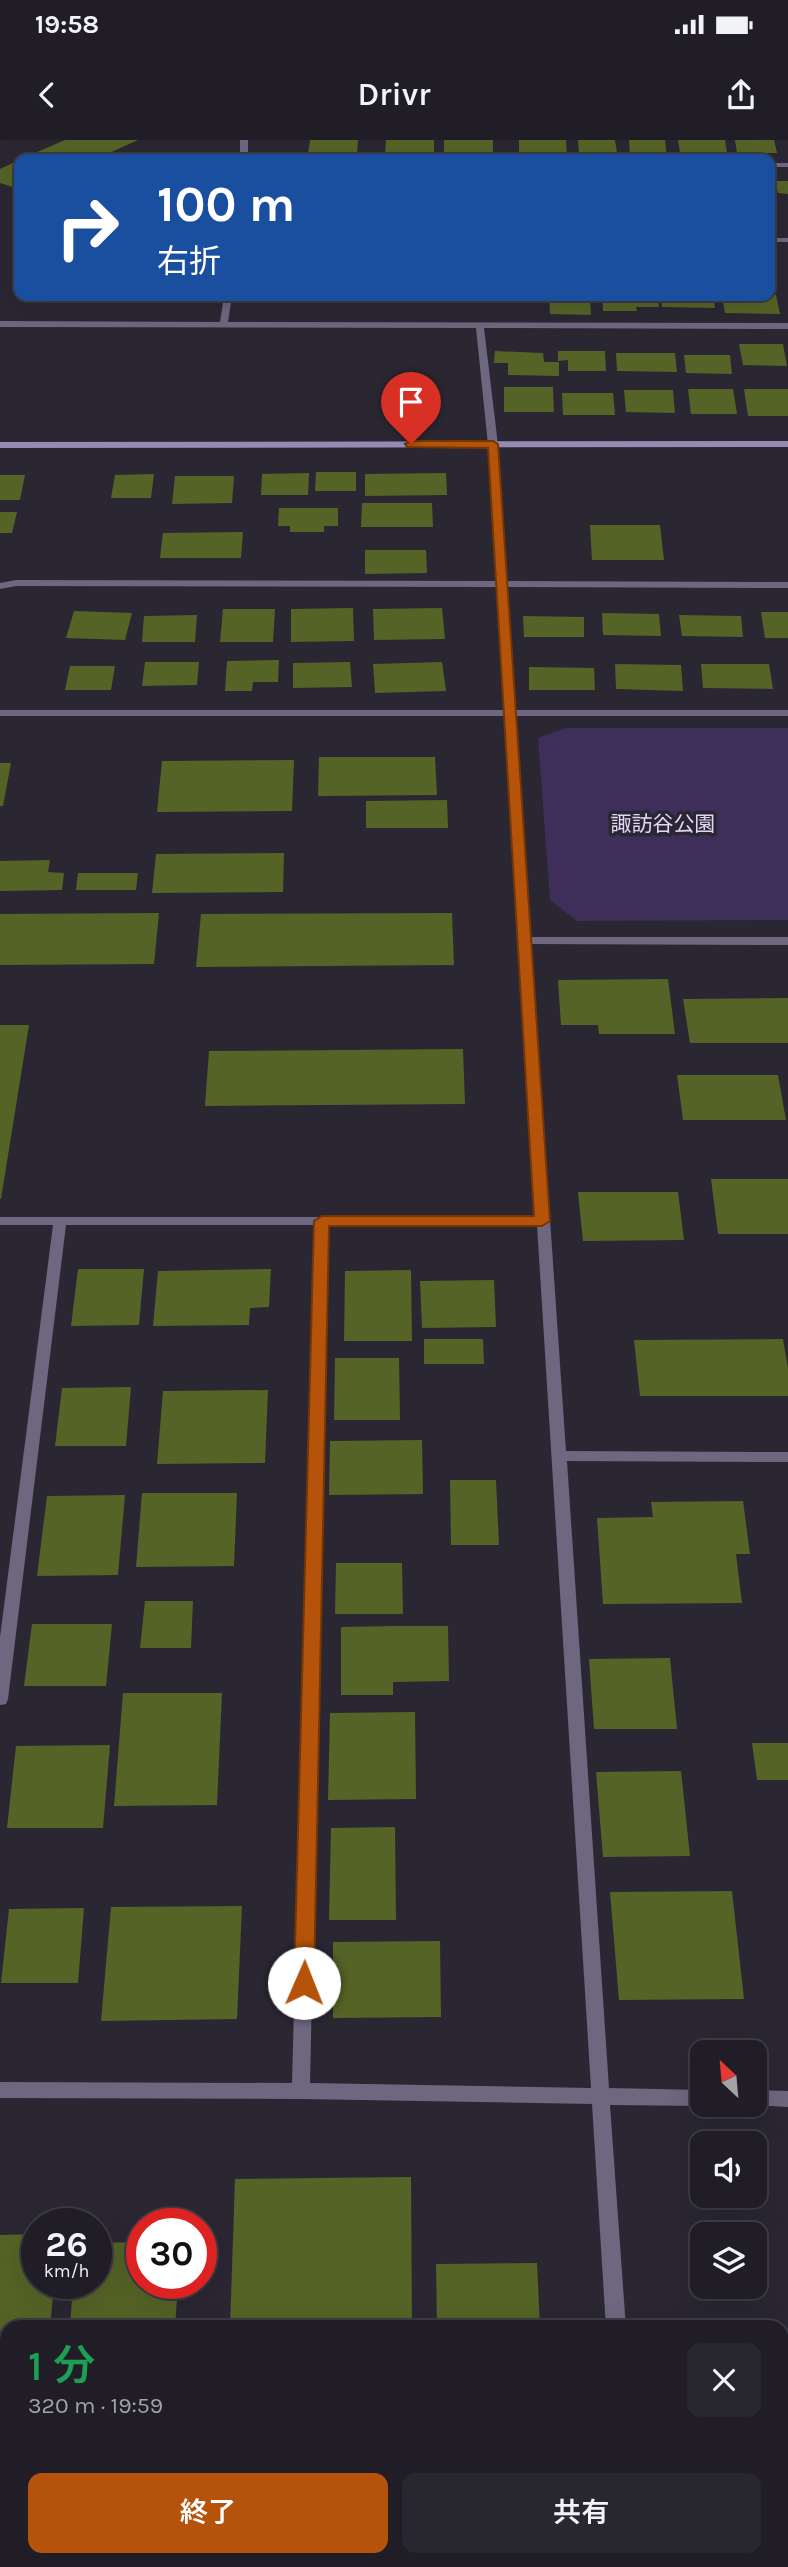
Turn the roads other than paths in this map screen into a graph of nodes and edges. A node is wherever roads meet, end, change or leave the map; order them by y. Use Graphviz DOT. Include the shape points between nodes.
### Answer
graph roads {
  1 [pos="227,301"];
  2 [pos="0,324"];
  3 [pos="224,324"];
  4 [pos="480,325"];
  5 [pos="788,326"];
  6 [pos="0,444"];
  7 [pos="493,444"];
  8 [pos="788,444"];
  9 [pos="788,585"];
  10 [pos="0,586"];
  11 [pos="501,586"];
  12 [pos="0,713"];
  13 [pos="788,713"];
  14 [pos="509,714"];
  15 [pos="524,940"];
  16 [pos="788,940"];
  17 [pos="0,1221"];
  18 [pos="60,1221"];
  19 [pos="322,1221"];
  20 [pos="542,1221"];
  21 [pos="558,1456"];
  22 [pos="788,1457"];
  23 [pos="0,1699"];
  24 [pos="0,2090"];
  25 [pos="301,2091"];
  26 [pos="600,2096"];
  27 [pos="690,2098"];
  28 [pos="767,2098"];
  29 [pos="788,2099"];
  30 [pos="615,2320"];
  1 -- 3 [label="street"];
  2 -- 3 [label="street"];
  3 -- 4 [label="street"];
  4 -- 5 [label="street"];
  4 -- 7 [label="street"];
  6 -- 7 [label="street"];
  7 -- 8 [label="street"];
  7 -- 11 [label="street"];
  9 -- 11 [label="street"];
  10 -- 11 [label="street"];
  11 -- 14 [label="street"];
  12 -- 14 [label="street"];
  13 -- 14 [label="street"];
  14 -- 15 [label="street"];
  15 -- 16 [label="street"];
  15 -- 20 [label="street"];
  17 -- 18 [label="street"];
  18 -- 19 [label="street"];
  18 -- 23 [label="street"];
  19 -- 20 [label="street"];
  19 -- 25 [label="street"];
  20 -- 21 [label="street"];
  21 -- 22 [label="street"];
  21 -- 26 [label="street"];
  24 -- 25 [label="street"];
  25 -- 26 [label="street"];
  26 -- 27 [label="street"];
  26 -- 30 [label="street"];
  28 -- 29 [label="street"];
}
